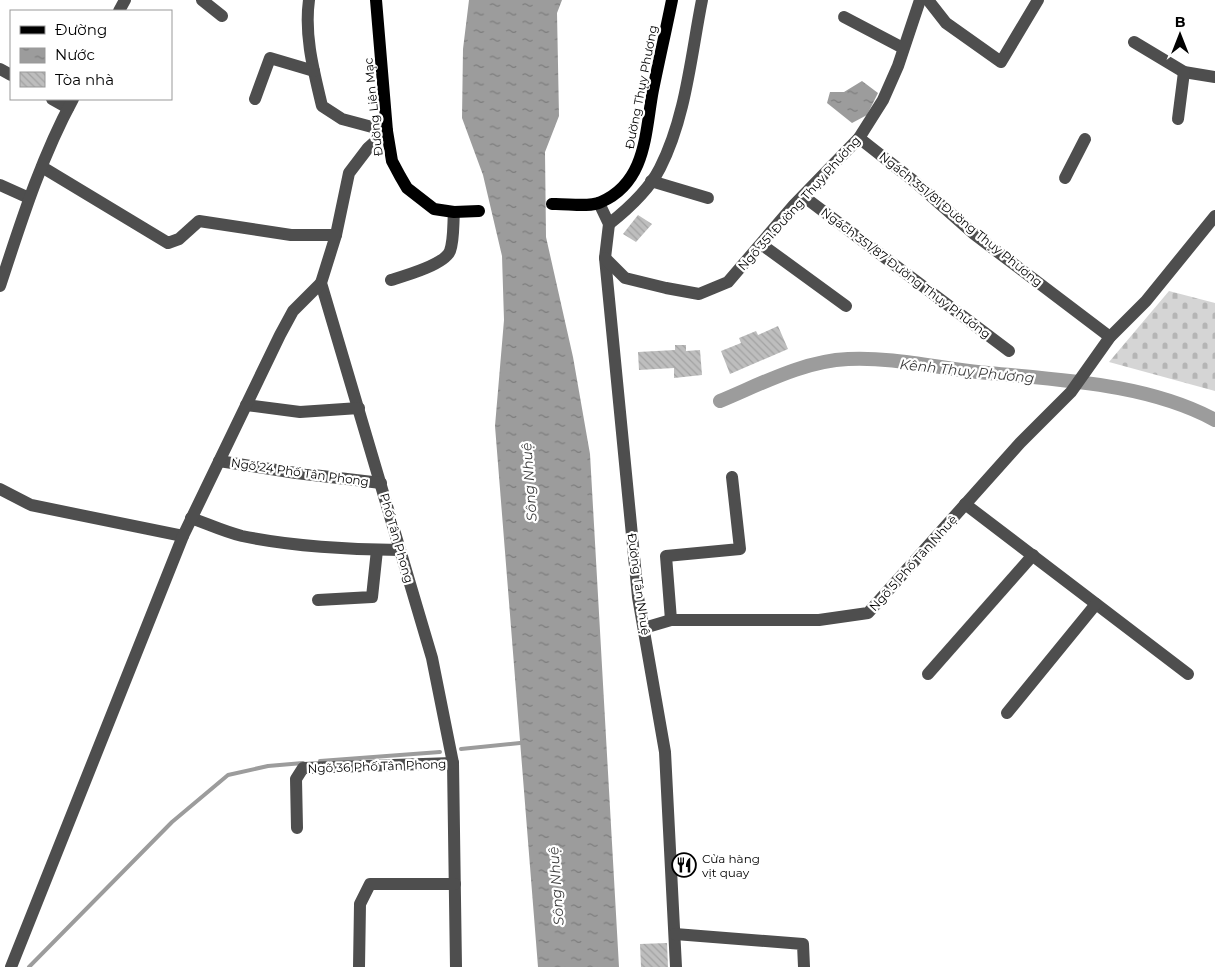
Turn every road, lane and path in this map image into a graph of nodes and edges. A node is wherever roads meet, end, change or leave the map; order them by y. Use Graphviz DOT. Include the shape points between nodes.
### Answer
graph roads {
  1 [pos="202,0"];
  2 [pos="309,0"];
  3 [pos="376,0"];
  4 [pos="672,0"];
  5 [pos="702,0"];
  6 [pos="920,0"];
  7 [pos="928,0"];
  8 [pos="1038,0"];
  9 [pos="222,16"];
  10 [pos="844,17"];
  11 [pos="1134,42"];
  12 [pos="903,48"];
  13 [pos="314,71"];
  14 [pos="1184,72"];
  15 [pos="1215,77"];
  16 [pos="255,99"];
  17 [pos="56,100"];
  18 [pos="71,104"];
  19 [pos="1178,119"];
  20 [pos="387,131"];
  21 [pos="859,138"];
  22 [pos="1085,139"];
  23 [pos="42,167"];
  24 [pos="1065,178"];
  25 [pos="651,181"];
  26 [pos="0,185"];
  27 [pos="802,196"];
  28 [pos="29,198"];
  29 [pos="708,198"];
  30 [pos="599,203"];
  31 [pos="552,204"];
  32 [pos="479,211"];
  33 [pos="454,212"];
  34 [pos="1215,216"];
  35 [pos="609,224"];
  36 [pos="336,235"];
  37 [pos="761,244"];
  38 [pos="605,258"];
  39 [pos="391,280"];
  40 [pos="321,283"];
  41 [pos="0,286"];
  42 [pos="846,306"];
  43 [pos="1110,337"];
  44 [pos="1009,350"];
  45 [pos="246,405"];
  46 [pos="358,408"];
  47 [pos="219,461"];
  48 [pos="732,477"];
  49 [pos="381,483"];
  50 [pos="0,489"];
  51 [pos="966,504"];
  52 [pos="191,518"];
  53 [pos="183,536"];
  54 [pos="377,550"];
  55 [pos="400,550"];
  56 [pos="1033,555"];
  57 [pos="318,600"];
  58 [pos="1096,604"];
  59 [pos="671,620"];
  60 [pos="644,628"];
  61 [pos="928,674"];
  62 [pos="1188,674"];
  63 [pos="1007,713"];
  64 [pos="453,763"];
  65 [pos="297,828"];
  66 [pos="455,884"];
  67 [pos="675,934"];
  68 [pos="10,967"];
  69 [pos="359,967"];
  70 [pos="456,967"];
  71 [pos="676,967"];
  72 [pos="804,967"];
  1 -- 9 [label="street"];
  2 -- 13 [label="street" via="306,20"];
  3 -- 20 [label="main road, Đường Liên Mạc"];
  4 -- 30 [label="main road, Đường Thụy Phương" via="644,152 634,174 620,192"];
  5 -- 25 [label="street" via="677,127 660,169"];
  6 -- 12 [label="street, Ngõ 351 Đường Thụy Phương"];
  7 -- 8 [label="street" via="946,23 1001,62"];
  10 -- 12 [label="street"];
  11 -- 14 [label="street"];
  12 -- 21 [label="street, Ngõ 351 Đường Thụy Phương"];
  13 -- 16 [label="street" via="270,58"];
  13 -- 20 [label="street" via="322,106 342,119"];
  14 -- 15 [label="street"];
  14 -- 19 [label="street"];
  17 -- 18 [label="street"];
  18 -- 23 [label="street" via="54,134"];
  20 -- 33 [label="main road, Đường Liên Mạc" via="392,160 407,188 434,209"];
  20 -- 36 [label="street" via="368,148 349,173"];
  21 -- 27 [label="street, Ngõ 351 Đường Thụy Phương"];
  21 -- 43 [label="street, Ngách 351/81 Đường Thụy Phương" via="974,234"];
  22 -- 24 [label="street"];
  23 -- 28 [label="street"];
  23 -- 36 [label="street" via="168,243 179,239 199,221 291,235"];
  25 -- 29 [label="street"];
  25 -- 35 [label="street" via="632,205"];
  26 -- 28 [label="street"];
  27 -- 37 [label="street, Ngõ 351 Đường Thụy Phương"];
  27 -- 44 [label="street, Ngách 351/87 Đường Thụy Phương"];
  28 -- 41 [label="street"];
  30 -- 31 [label="main road, Đường Thụy Phương"];
  30 -- 35 [label="street"];
  32 -- 33 [label="main road, Đường Liên Mạc"];
  33 -- 39 [label="street" via="450,249 446,257"];
  34 -- 43 [label="street, Ngõ 5 Phố Tân Nhuệ" via="1146,301"];
  35 -- 38 [label="street, Đường Tân Nhuệ"];
  36 -- 40 [label="street"];
  37 -- 38 [label="street, Ngõ 351 Đường Thụy Phương" via="728,282 699,294 625,278"];
  37 -- 42 [label="street"];
  38 -- 60 [label="street, Đường Tân Nhuệ" via="638,598"];
  40 -- 45 [label="street" via="293,311"];
  40 -- 46 [label="street, Phố Tân Phong"];
  43 -- 51 [label="street, Ngõ 5 Phố Tân Nhuệ" via="1071,392"];
  45 -- 46 [label="street" via="300,412"];
  45 -- 47 [label="street"];
  46 -- 49 [label="street, Phố Tân Phong"];
  47 -- 49 [label="street, Ngõ 24 Phố Tân Phong"];
  47 -- 52 [label="street"];
  48 -- 59 [label="street" via="740,549 666,556"];
  49 -- 55 [label="street, Phố Tân Phong"];
  50 -- 53 [label="street" via="31,505"];
  51 -- 56 [label="street"];
  51 -- 59 [label="street, Ngõ 5 Phố Tân Nhuệ" via="868,613 819,620"];
  52 -- 53 [label="street"];
  52 -- 54 [label="street" via="241,535"];
  53 -- 68 [label="street"];
  54 -- 55 [label="street"];
  54 -- 57 [label="street" via="372,597"];
  55 -- 64 [label="street, Phố Tân Phong" via="432,658"];
  56 -- 58 [label="street"];
  56 -- 61 [label="street"];
  58 -- 62 [label="street"];
  58 -- 63 [label="street"];
  59 -- 60 [label="street, Ngõ 5 Phố Tân Nhuệ"];
  60 -- 67 [label="street, Đường Tân Nhuệ" via="665,752"];
  64 -- 65 [label="street, Ngõ 36 Phố Tân Phong" via="303,768 296,780"];
  64 -- 66 [label="street, Phố Tân Phong"];
  66 -- 69 [label="street" via="370,884 360,904"];
  66 -- 70 [label="street, Phố Tân Phong"];
  67 -- 71 [label="street, Đường Tân Nhuệ"];
  67 -- 72 [label="street" via="803,944"];
}
